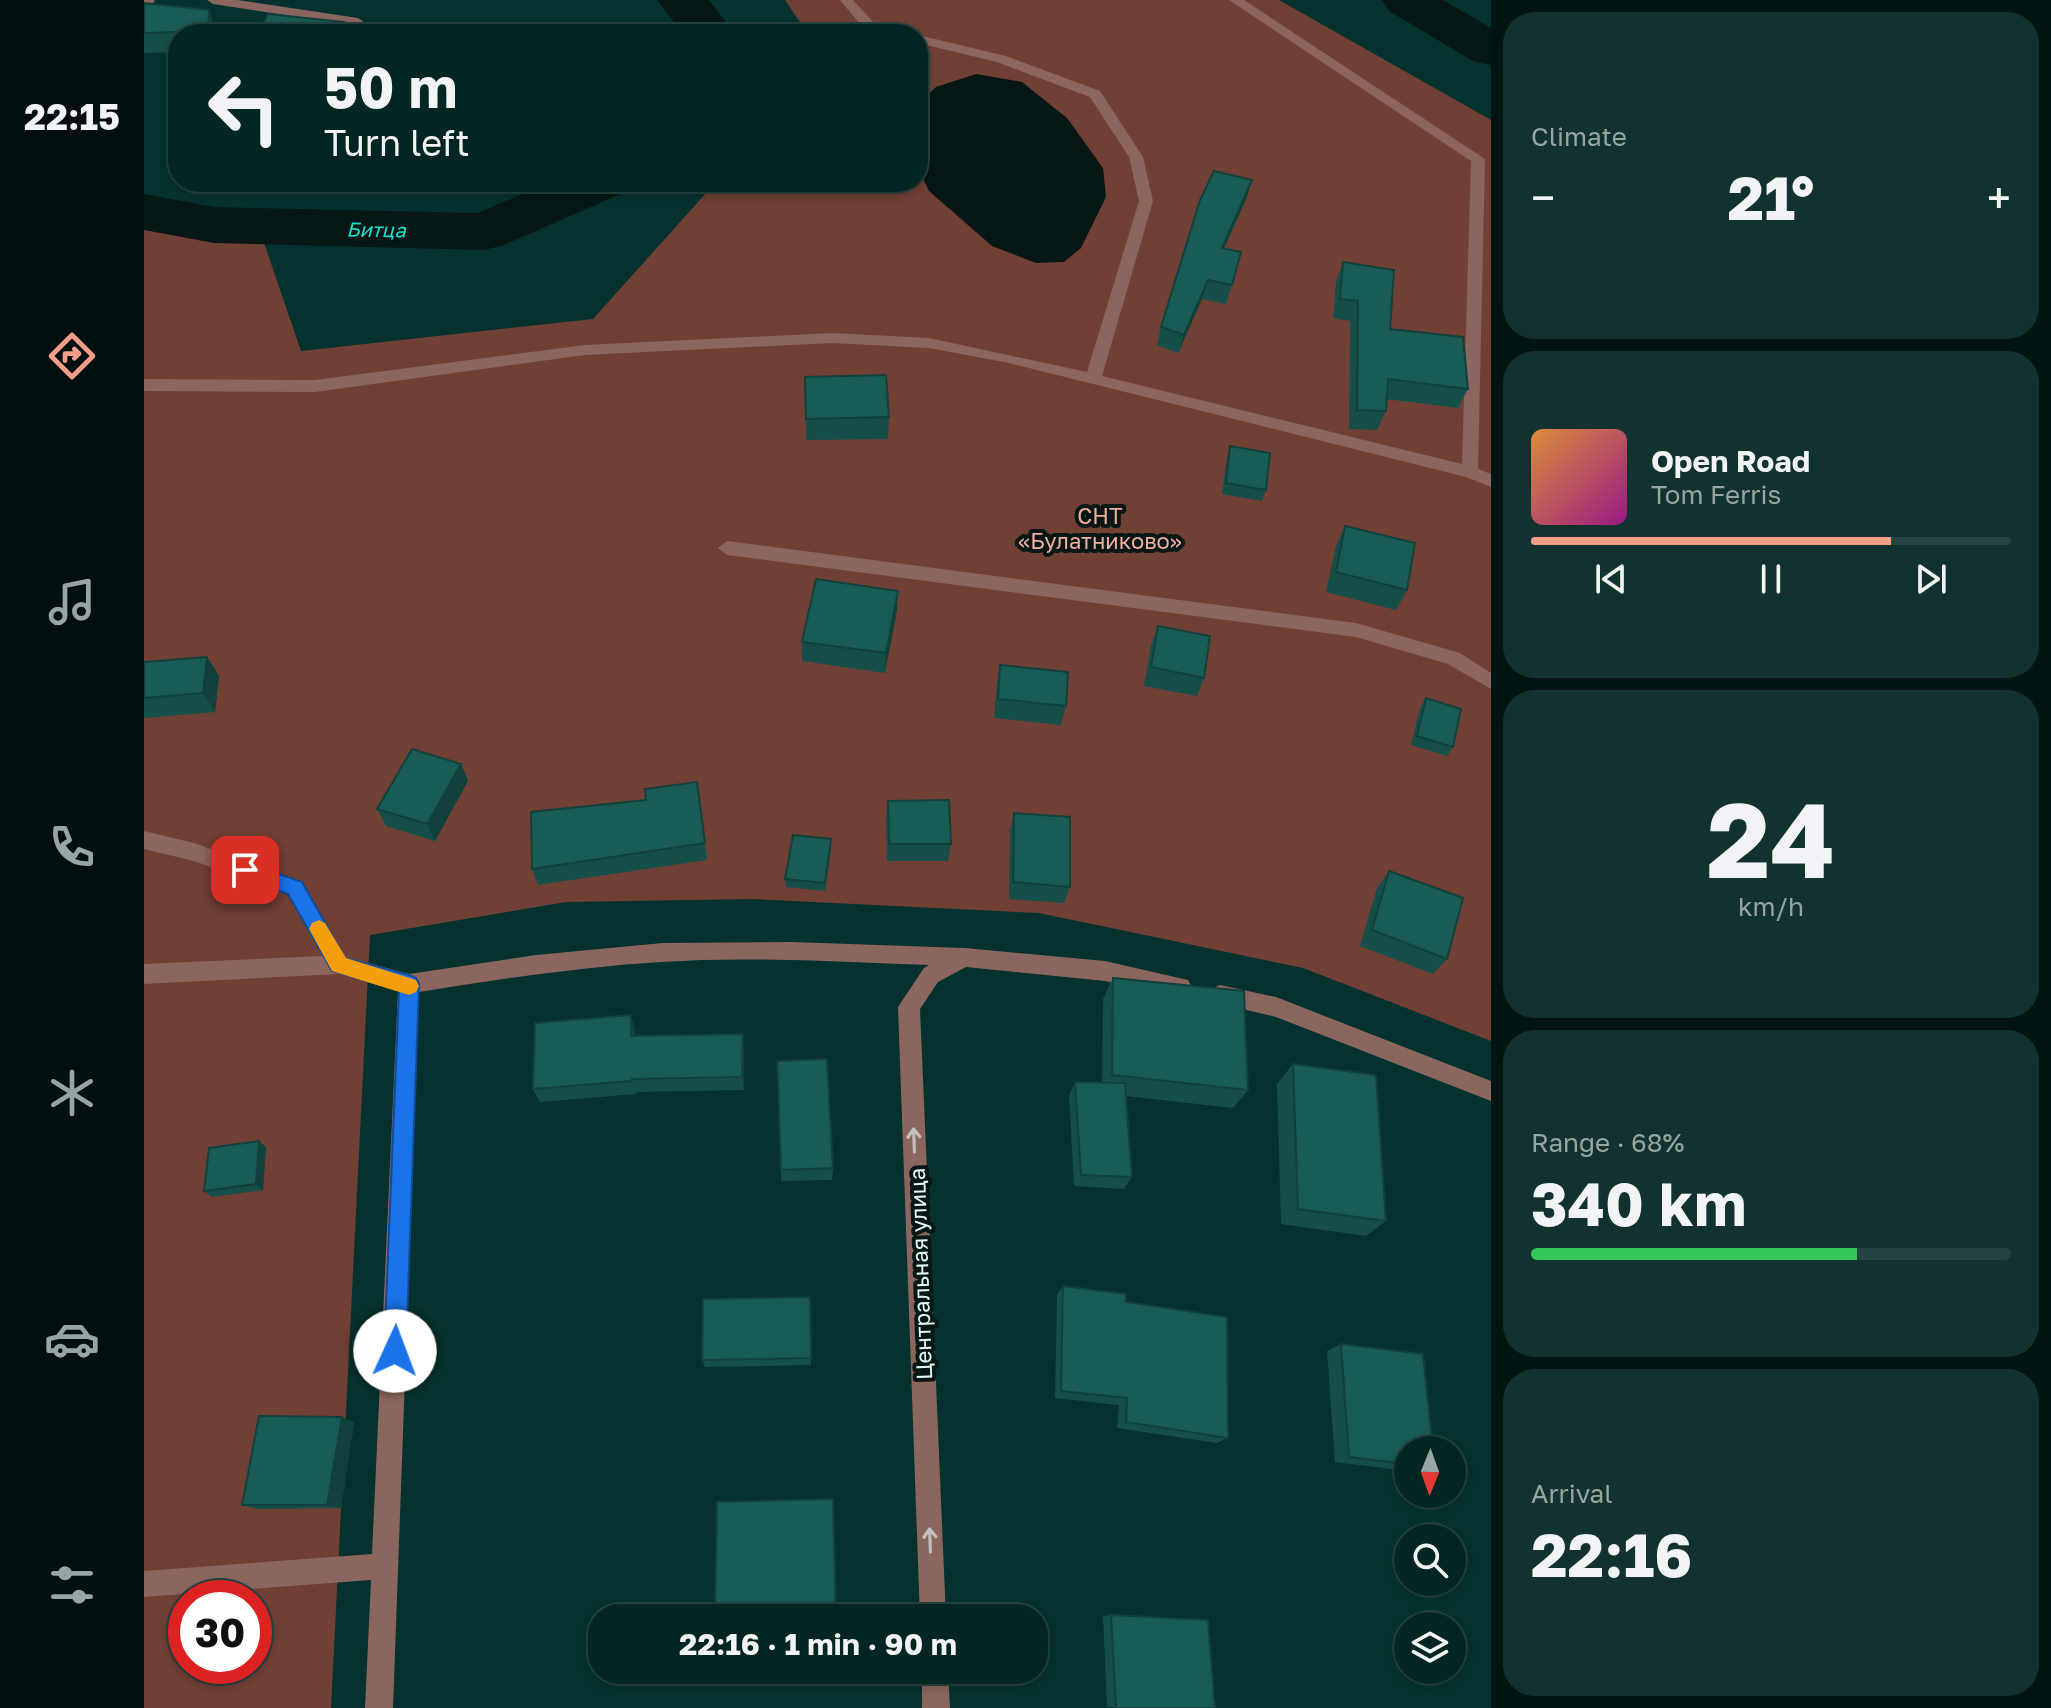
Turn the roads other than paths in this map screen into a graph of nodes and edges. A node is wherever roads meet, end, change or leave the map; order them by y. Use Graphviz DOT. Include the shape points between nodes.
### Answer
graph roads {
  1 [pos="149,0"];
  2 [pos="213,0"];
  3 [pos="846,0"];
  4 [pos="1235,0"];
  5 [pos="144,8"];
  6 [pos="358,22"];
  7 [pos="867,24"];
  8 [pos="928,41"];
  9 [pos="1484,162"];
  10 [pos="1093,380"];
  11 [pos="144,385"];
  12 [pos="1470,472"];
  13 [pos="1491,481"];
  14 [pos="727,548"];
  15 [pos="1491,682"];
  16 [pos="144,840"];
  17 [pos="965,957"];
  18 [pos="339,965"];
  19 [pos="144,974"];
  20 [pos="409,984"];
  21 [pos="1491,1091"];
  22 [pos="386,1566"];
  23 [pos="144,1584"];
  24 [pos="932,1604"];
  25 [pos="935,1684"];
  26 [pos="379,1708"];
  27 [pos="936,1708"];
  1 -- 5 [label="street"];
  2 -- 6 [label="street"];
  3 -- 7 [label="street"];
  4 -- 9 [label="street"];
  8 -- 10 [label="street" via="1001,59 1095,94 1136,157 1146,201"];
  9 -- 12 [label="street"];
  10 -- 11 [label="street" via="929,343 832,338 585,350 315,386"];
  10 -- 12 [label="street"];
  12 -- 13 [label="street"];
  14 -- 15 [label="street" via="1356,630 1454,658"];
  16 -- 18 [label="street" via="295,888"];
  17 -- 20 [label="street" via="663,952"];
  17 -- 21 [label="street" via="1105,971 1276,1007"];
  24 -- 17 [label="street, Центральная улица, one-way" via="909,1007 931,975"];
  18 -- 19 [label="street"];
  18 -- 20 [label="street"];
  20 -- 22 [label="street"];
  22 -- 23 [label="street"];
  22 -- 26 [label="street"];
  25 -- 27 [label="street"];
}
